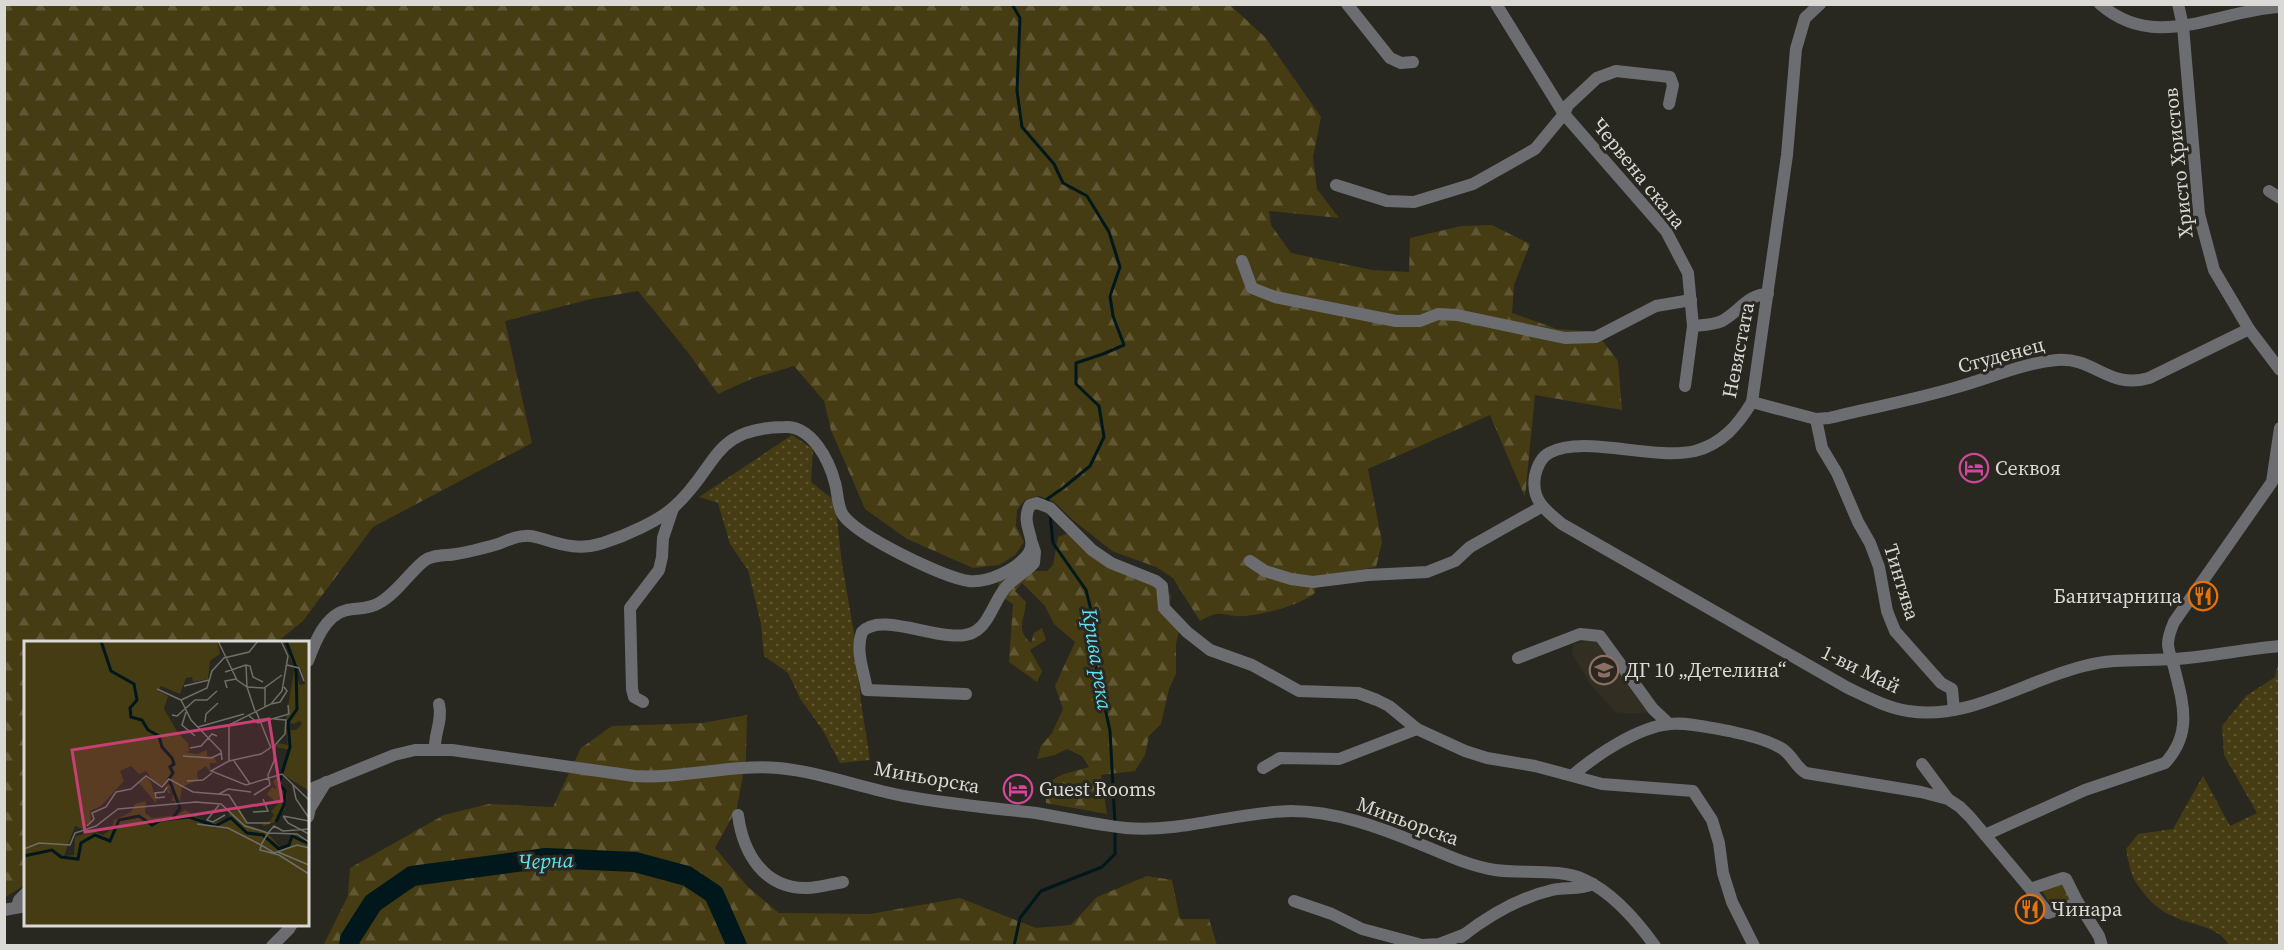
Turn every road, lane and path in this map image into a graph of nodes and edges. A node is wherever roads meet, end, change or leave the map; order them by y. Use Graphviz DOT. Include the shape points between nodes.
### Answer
graph roads {
  1 [pos="1347,4"];
  2 [pos="1496,4"];
  3 [pos="1820,4"];
  4 [pos="2100,4"];
  5 [pos="2178,4"];
  6 [pos="2280,7"];
  7 [pos="2183,26"];
  8 [pos="1413,62"];
  9 [pos="1669,104"];
  10 [pos="1564,114"];
  11 [pos="1336,185"];
  12 [pos="1242,261"];
  13 [pos="1768,294"];
  14 [pos="1691,300"];
  15 [pos="1693,326"];
  16 [pos="2249,329"];
  17 [pos="2280,369"];
  18 [pos="1685,386"];
  19 [pos="1752,402"];
  20 [pos="1816,419"];
  21 [pos="2280,428"];
  22 [pos="674,507"];
  23 [pos="1541,507"];
  24 [pos="1031,542"];
  25 [pos="1250,561"];
  26 [pos="2280,646"];
  27 [pos="309,658"];
  28 [pos="1518,658"];
  29 [pos="2172,660"];
  30 [pos="966,694"];
  31 [pos="643,702"];
  32 [pos="440,704"];
  33 [pos="1954,710"];
  34 [pos="1670,724"];
  35 [pos="1417,729"];
  36 [pos="435,749"];
  37 [pos="1922,764"];
  38 [pos="1263,768"];
  39 [pos="1573,775"];
  40 [pos="326,782"];
  41 [pos="309,790"];
  42 [pos="1948,799"];
  43 [pos="309,812"];
  44 [pos="738,815"];
  45 [pos="1985,835"];
  46 [pos="843,882"];
  47 [pos="1593,884"];
  48 [pos="2032,891"];
  49 [pos="24,895"];
  50 [pos="1294,901"];
  51 [pos="2077,901"];
  52 [pos="16,908"];
  53 [pos="291,926"];
  54 [pos="1465,934"];
  55 [pos="272,945"];
  56 [pos="1453,945"];
  57 [pos="1655,945"];
  58 [pos="1754,945"];
  59 [pos="2102,945"];
  1 -- 8 [label="street" via="1390,58 1401,63"];
  2 -- 10 [label="street, Червена скала"];
  3 -- 13 [label="street, Невястата" via="1804,18 1796,49 1787,155"];
  4 -- 7 [label="street" via="2123,21 2140,26"];
  5 -- 7 [label="street, Христо Христов"];
  6 -- 7 [label="street"];
  7 -- 16 [label="street, Христо Христов" via="2199,214 2214,270"];
  9 -- 10 [label="street" via="1673,85 1670,77 1616,71 1597,78 1568,105"];
  10 -- 11 [label="street" via="1536,149 1473,184 1414,202 1387,201"];
  10 -- 14 [label="street, Червена скала" via="1666,231 1688,273"];
  12 -- 14 [label="street" via="1252,288 1275,297 1396,321 1457,315 1564,338 1596,337 1656,306"];
  13 -- 15 [label="street" via="1751,298 1712,325"];
  13 -- 19 [label="street, Невястата"];
  14 -- 15 [label="street, Червена скала"];
  15 -- 18 [label="street, Червена скала"];
  16 -- 17 [label="street, Христо Христов"];
  16 -- 20 [label="street, Студенец" via="2135,382 2123,382 2086,364 2055,360 1955,388"];
  19 -- 20 [label="street, Студенец"];
  19 -- 23 [label="street, Невястата" via="1736,427 1717,442 1695,451 1668,454 1593,447 1547,453 1534,479 1535,497"];
  20 -- 33 [label="street, Тинтява" via="1822,448 1879,567 1894,631 1941,683 1952,689"];
  21 -- 29 [label="street" via="2272,482 2174,622 2168,647"];
  22 -- 24 [label="street" via="719,449 734,437 747,432 796,428 827,461 844,516 870,537 911,559 969,581 985,579 1013,567 1027,555"];
  22 -- 27 [label="street" via="627,533 585,548 524,536 426,559 377,605 338,612 323,628"];
  22 -- 31 [label="street" via="663,538 659,570 630,608 632,689 634,697"];
  23 -- 25 [label="street" via="1470,547 1455,561 1427,572 1312,582 1265,571"];
  23 -- 33 [label="street, 1-ви Май" via="1562,524 1857,693 1908,711"];
  24 -- 30 [label="street" via="1034,563 1011,582 974,633 958,636 892,625 871,626 862,632 862,674 867,690"];
  24 -- 35 [label="street" via="1026,511 1030,505 1042,504 1111,563 1162,586 1164,608 1210,650 1252,666 1299,691 1358,693 1377,700"];
  26 -- 29 [label="street, 1-ви Май"];
  28 -- 34 [label="street" via="1580,634 1600,636 1653,709"];
  29 -- 33 [label="street, 1-ви Май" via="2084,665"];
  29 -- 45 [label="street" via="2184,719 2179,745 2165,763 2085,790"];
  32 -- 36 [label="street"];
  34 -- 39 [label="street" via="1607,749"];
  34 -- 42 [label="street" via="1718,729 1765,740 1792,757 1806,773"];
  35 -- 38 [label="street" via="1339,759 1280,758"];
  35 -- 39 [label="street" via="1465,751"];
  36 -- 40 [label="street, Миньорска" via="394,755"];
  36 -- 47 [label="street, Миньорска" via="634,776 780,768 903,796 1126,828 1164,828 1266,813 1315,812 1336,815 1492,869 1570,876"];
  37 -- 42 [label="street"];
  39 -- 58 [label="street" via="1602,784 1693,791 1712,820 1722,873"];
  40 -- 41 [label="street, Миньорска"];
  40 -- 43 [label="street"];
  42 -- 45 [label="street"];
  44 -- 46 [label="street" via="742,837 768,878 808,888"];
  45 -- 48 [label="street"];
  47 -- 54 [label="street" via="1539,893 1499,911"];
  47 -- 57 [label="street, Миньорска" via="1609,895"];
  48 -- 51 [label="street" via="2048,914"];
  48 -- 51 [label="street" via="2063,878"];
  49 -- 52 [label="street"];
  50 -- 54 [label="street" via="1362,929 1416,944 1432,945"];
  51 -- 59 [label="street"];
  53 -- 55 [label="street"];
  54 -- 56 [label="street"];
}
